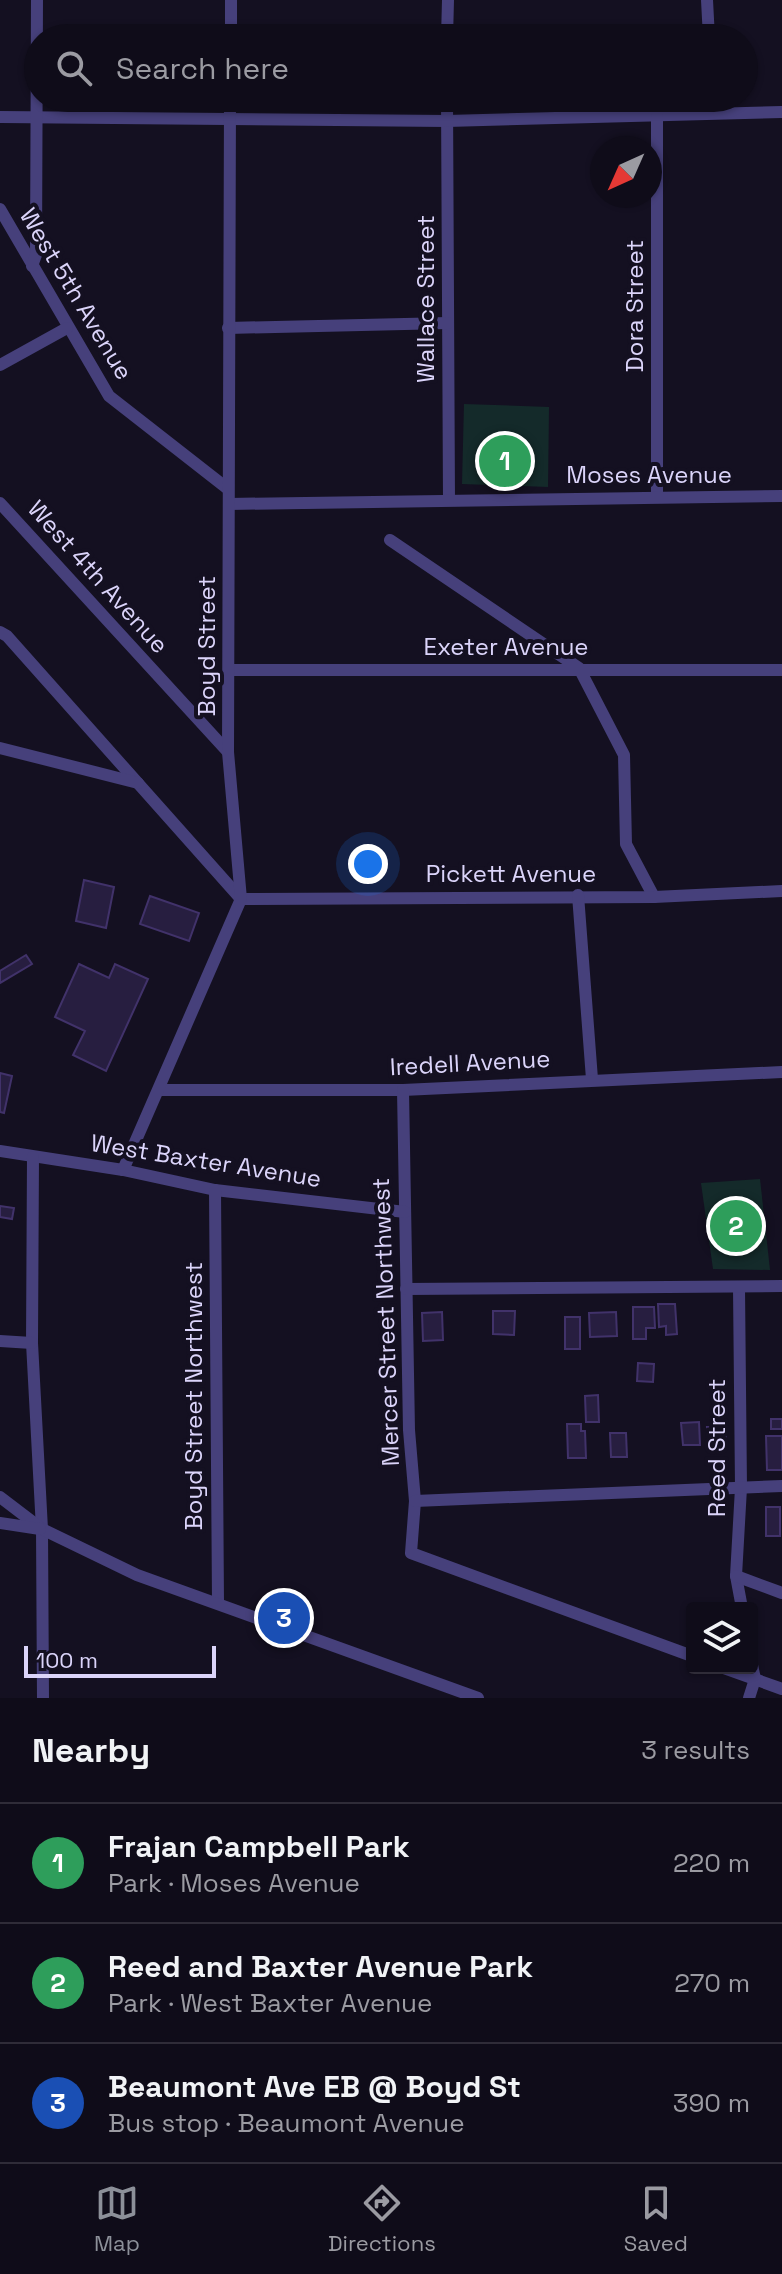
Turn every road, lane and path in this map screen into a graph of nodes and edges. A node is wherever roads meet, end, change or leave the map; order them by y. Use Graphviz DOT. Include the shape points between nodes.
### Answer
graph roads {
  1 [pos="37,0"];
  2 [pos="231,0"];
  3 [pos="448,0"];
  4 [pos="707,0"];
  5 [pos="37,24"];
  6 [pos="231,24"];
  7 [pos="447,24"];
  8 [pos="708,24"];
  9 [pos="758,110"];
  10 [pos="36,112"];
  11 [pos="230,112"];
  12 [pos="447,112"];
  13 [pos="682,112"];
  14 [pos="782,112"];
  15 [pos="0,117"];
  16 [pos="657,117"];
  17 [pos="36,118"];
  18 [pos="230,121"];
  19 [pos="447,121"];
  20 [pos="0,209"];
  21 [pos="32,266"];
  22 [pos="448,323"];
  23 [pos="67,328"];
  24 [pos="228,328"];
  25 [pos="0,365"];
  26 [pos="228,489"];
  27 [pos="657,495"];
  28 [pos="782,496"];
  29 [pos="449,500"];
  30 [pos="0,503"];
  31 [pos="229,504"];
  32 [pos="390,540"];
  33 [pos="0,632"];
  34 [pos="579,668"];
  35 [pos="229,670"];
  36 [pos="782,670"];
  37 [pos="0,748"];
  38 [pos="228,752"];
  39 [pos="138,783"];
  40 [pos="782,891"];
  41 [pos="578,895"];
  42 [pos="654,897"];
  43 [pos="241,899"];
  44 [pos="782,1072"];
  45 [pos="592,1079"];
  46 [pos="159,1090"];
  47 [pos="403,1090"];
  48 [pos="0,1151"];
  49 [pos="33,1157"];
  50 [pos="123,1170"];
  51 [pos="215,1190"];
  52 [pos="405,1212"];
  53 [pos="782,1286"];
  54 [pos="739,1288"];
  55 [pos="406,1289"];
  56 [pos="0,1341"];
  57 [pos="32,1343"];
  58 [pos="782,1486"];
  59 [pos="741,1488"];
  60 [pos="0,1497"];
  61 [pos="415,1501"];
  62 [pos="0,1523"];
  63 [pos="42,1529"];
  64 [pos="736,1576"];
  65 [pos="782,1593"];
  66 [pos="218,1602"];
  67 [pos="741,1602"];
  68 [pos="686,1654"];
  69 [pos="741,1674"];
  70 [pos="754,1674"];
  71 [pos="755,1679"];
  72 [pos="782,1689"];
  73 [pos="43,1698"];
  74 [pos="478,1698"];
  75 [pos="749,1698"];
  1 -- 5 [label="street"];
  2 -- 6 [label="street"];
  3 -- 7 [label="street"];
  4 -- 8 [label="street"];
  9 -- 14 [label="street"];
  10 -- 17 [label="street"];
  11 -- 18 [label="street, Boyd Street"];
  12 -- 19 [label="street, Wallace Street"];
  13 -- 16 [label="street"];
  15 -- 17 [label="street"];
  16 -- 19 [label="street"];
  16 -- 27 [label="street, Dora Street"];
  17 -- 18 [label="street"];
  17 -- 21 [label="street"];
  18 -- 19 [label="street"];
  18 -- 24 [label="street, Boyd Street"];
  19 -- 22 [label="street, Wallace Street"];
  20 -- 21 [label="street, West 5th Avenue"];
  21 -- 23 [label="street, West 5th Avenue"];
  22 -- 24 [label="street"];
  22 -- 29 [label="street, Wallace Street"];
  23 -- 25 [label="street"];
  23 -- 26 [label="street, West 5th Avenue" via="109,396"];
  24 -- 26 [label="street, Boyd Street"];
  26 -- 31 [label="street, Boyd Street"];
  27 -- 28 [label="street, Moses Avenue"];
  27 -- 29 [label="street, Moses Avenue"];
  29 -- 31 [label="street, Moses Avenue"];
  30 -- 38 [label="street, West 4th Avenue"];
  31 -- 35 [label="street, Boyd Street"];
  32 -- 34 [label="street"];
  33 -- 39 [label="street"];
  34 -- 35 [label="street, Exeter Avenue"];
  34 -- 36 [label="street, Exeter Avenue"];
  34 -- 42 [label="street" via="624,755 626,844"];
  35 -- 38 [label="street, Boyd Street"];
  37 -- 39 [label="street"];
  38 -- 43 [label="street, Boyd Street"];
  39 -- 43 [label="street"];
  40 -- 42 [label="street, Pickett Avenue"];
  41 -- 42 [label="street, Pickett Avenue"];
  41 -- 43 [label="street, Pickett Avenue"];
  41 -- 45 [label="street"];
  43 -- 46 [label="street, Boyd Street"];
  44 -- 45 [label="street, Iredell Avenue"];
  45 -- 47 [label="street, Iredell Avenue"];
  46 -- 47 [label="street, Iredell Avenue"];
  46 -- 50 [label="street, Boyd Street"];
  47 -- 52 [label="street, Mercer Street Northwest"];
  48 -- 49 [label="street, West Baxter Avenue"];
  49 -- 50 [label="street, West Baxter Avenue"];
  49 -- 57 [label="street"];
  50 -- 51 [label="street, West Baxter Avenue"];
  51 -- 52 [label="street, West Baxter Avenue"];
  51 -- 66 [label="street, Boyd Street Northwest"];
  52 -- 55 [label="street, Mercer Street Northwest"];
  53 -- 54 [label="street"];
  54 -- 55 [label="street"];
  54 -- 59 [label="street, Reed Street"];
  55 -- 61 [label="street, Mercer Street Northwest"];
  56 -- 57 [label="street"];
  57 -- 63 [label="street"];
  58 -- 59 [label="street"];
  59 -- 61 [label="street"];
  59 -- 64 [label="street, Reed Street"];
  60 -- 63 [label="street"];
  61 -- 68 [label="street, Mercer Street Northwest" via="411,1553"];
  62 -- 63 [label="street"];
  63 -- 66 [label="street" via="137,1575"];
  63 -- 73 [label="street"];
  64 -- 65 [label="street"];
  64 -- 67 [label="street, Reed Street"];
  66 -- 74 [label="street"];
  69 -- 71 [label="street"];
  70 -- 71 [label="street"];
  71 -- 72 [label="street"];
  71 -- 75 [label="street"];
}
